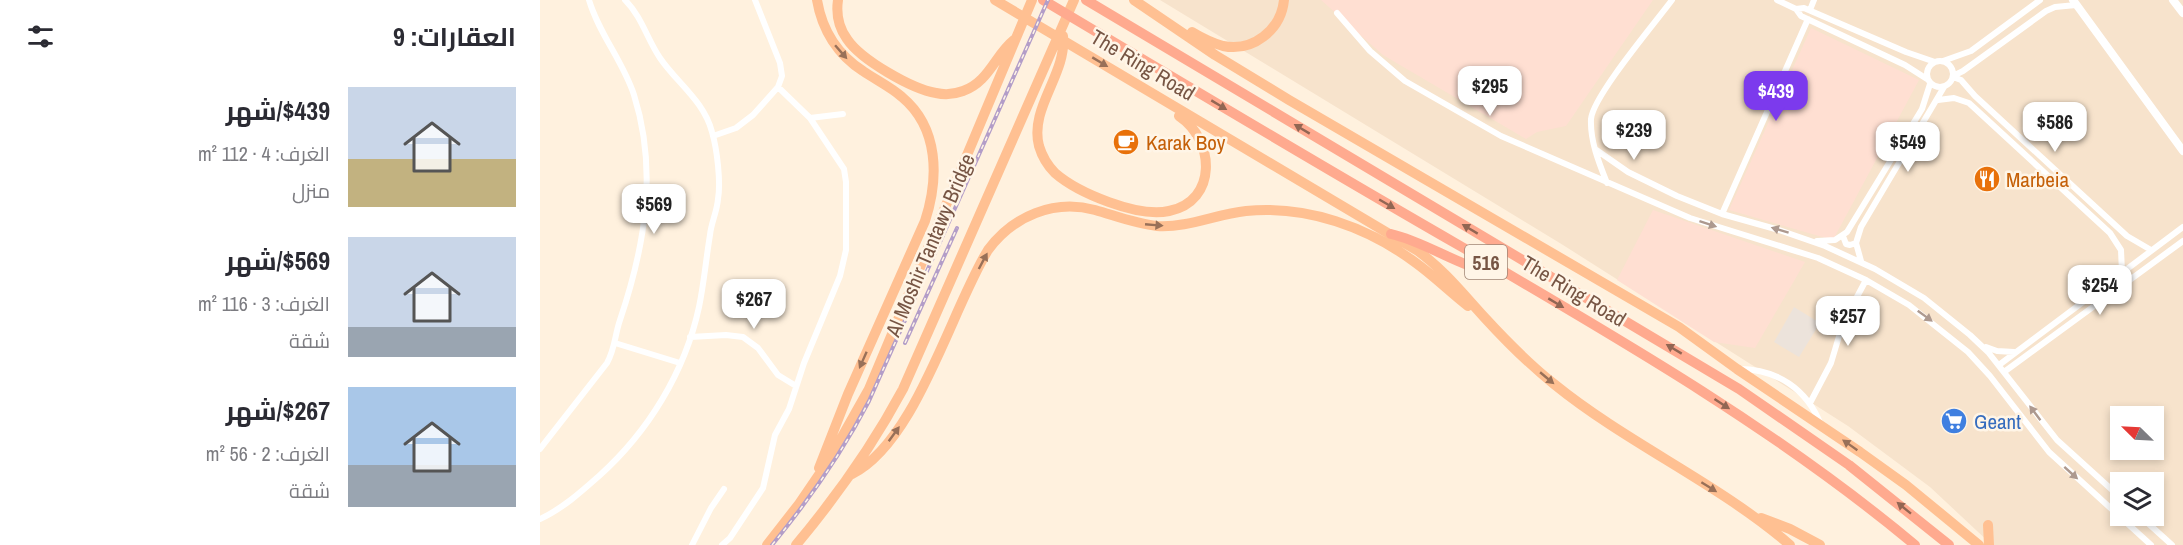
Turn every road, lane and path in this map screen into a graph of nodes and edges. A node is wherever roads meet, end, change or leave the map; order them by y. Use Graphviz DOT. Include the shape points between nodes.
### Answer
graph roads {
  1 [pos="589,0"];
  2 [pos="625,0"];
  3 [pos="755,0"];
  4 [pos="817,0"];
  5 [pos="838,0"];
  6 [pos="995,0"];
  7 [pos="1032,0"];
  8 [pos="1043,0"];
  9 [pos="1074,0"];
  10 [pos="1086,0"];
  11 [pos="1134,0"];
  12 [pos="1284,0"];
  13 [pos="1672,0"];
  14 [pos="1777,0"];
  15 [pos="1814,0"];
  16 [pos="2040,0"];
  17 [pos="2177,1"];
  18 [pos="2074,2"];
  19 [pos="1796,9"];
  20 [pos="1810,10"];
  21 [pos="1337,13"];
  22 [pos="2183,13"];
  23 [pos="1808,19"];
  24 [pos="1167,23"];
  25 [pos="1062,30"];
  26 [pos="1016,38"];
  27 [pos="1943,61"];
  28 [pos="1935,62"];
  29 [pos="1953,76"];
  30 [pos="1929,81"];
  31 [pos="1141,86"];
  32 [pos="778,87"];
  33 [pos="1944,87"];
  34 [pos="1938,100"];
  35 [pos="843,114"];
  36 [pos="810,118"];
  37 [pos="713,136"];
  38 [pos="1595,148"];
  39 [pos="2183,151"];
  40 [pos="1606,183"];
  41 [pos="1661,188"];
  42 [pos="1654,202"];
  43 [pos="1722,214"];
  44 [pos="2183,227"];
  45 [pos="1391,234"];
  46 [pos="1843,236"];
  47 [pos="1813,241"];
  48 [pos="2183,242"];
  49 [pos="1856,243"];
  50 [pos="2151,250"];
  51 [pos="1861,262"];
  52 [pos="2122,272"];
  53 [pos="1509,275"];
  54 [pos="1866,280"];
  55 [pos="1904,285"];
  56 [pos="1897,297"];
  57 [pos="1484,317"];
  58 [pos="690,337"];
  59 [pos="615,344"];
  60 [pos="1979,344"];
  61 [pos="2014,352"];
  62 [pos="680,363"];
  63 [pos="1999,365"];
  64 [pos="1737,369"];
  65 [pos="2004,372"];
  66 [pos="796,386"];
  67 [pos="1810,403"];
  68 [pos="1822,425"];
  69 [pos="540,449"];
  70 [pos="2067,450"];
  71 [pos="2057,460"];
  72 [pos="852,474"];
  73 [pos="814,482"];
  74 [pos="2110,488"];
  75 [pos="724,489"];
  76 [pos="1752,516"];
  77 [pos="540,519"];
  78 [pos="1988,525"];
  79 [pos="2151,526"];
  80 [pos="692,545"];
  81 [pos="722,545"];
  82 [pos="767,545"];
  83 [pos="796,545"];
  84 [pos="1790,545"];
  85 [pos="1820,545"];
  86 [pos="1915,545"];
  87 [pos="1949,545"];
  88 [pos="1979,545"];
  89 [pos="1989,545"];
  90 [pos="2151,545"];
  91 [pos="2172,545"];
  1 -- 59 [label="street" via="633,94 648,175 645,220"];
  2 -- 37 [label="street" via="644,25 659,57 700,106"];
  3 -- 32 [label="street" via="781,67"];
  4 -- 73 [label="highway, one-way" via="825,28 838,50 855,66 902,96 919,116 930,139 934,175 925,221 844,403"];
  5 -- 26 [label="highway" via="838,19 846,38 861,53 898,77 937,93 956,93 974,86"];
  6 -- 31 [label="highway, The Ring Road / 516, one-way"];
  7 -- 26 [label="highway, Al Moshir Tantawy Bridge"];
  8 -- 53 [label="highway, The Ring Road / 516, one-way"];
  9 -- 25 [label="highway, Al Moshir Tantawy Bridge"];
  87 -- 10 [label="highway, The Ring Road / 516, one-way" via="1841,459 1721,378"];
  11 -- 24 [label="highway, The Ring Road / 516"];
  12 -- 24 [label="highway" via="1273,28 1263,38 1245,46 1218,45"];
  13 -- 38 [label="street" via="1596,103 1591,121"];
  14 -- 19 [label="street"];
  15 -- 20 [label="street"];
  16 -- 27 [label="street" via="1971,51"];
  17 -- 22 [label="main road"];
  18 -- 29 [label="street" via="2042,14"];
  18 -- 39 [label="main road"];
  19 -- 20 [label="street"];
  19 -- 23 [label="street"];
  20 -- 28 [label="street"];
  21 -- 40 [label="street" via="1381,62 1417,89 1501,136"];
  23 -- 30 [label="street" via="1899,62"];
  23 -- 43 [label="street"];
  24 -- 64 [label="highway, The Ring Road / 516" via="1363,144 1658,313"];
  25 -- 31 [label="highway" via="1061,58 1038,123 1041,153 1051,168 1071,183 1105,200 1137,210 1168,212 1194,196 1206,175 1207,163 1193,128"];
  25 -- 72 [label="highway, Al Moshir Tantawy Bridge" via="915,366"];
  26 -- 73 [label="highway, Al Moshir Tantawy Bridge" via="880,365"];
  27 -- 28 [label="street"];
  27 -- 29 [label="street" via="1951,67"];
  28 -- 30 [label="street" via="1927,70"];
  29 -- 33 [label="street"];
  29 -- 50 [label="street" via="2127,236"];
  30 -- 33 [label="street"];
  30 -- 46 [label="street" via="1922,109"];
  31 -- 45 [label="highway, The Ring Road / 516"];
  32 -- 36 [label="street"];
  32 -- 37 [label="street" via="748,120"];
  33 -- 34 [label="street"];
  34 -- 49 [label="street" via="1861,227"];
  34 -- 52 [label="street" via="1954,98 1969,103 2105,229 2119,246"];
  35 -- 36 [label="street"];
  36 -- 66 [label="street" via="842,164 847,241 840,276"];
  37 -- 58 [label="street" via="719,197"];
  38 -- 40 [label="street"];
  38 -- 41 [label="street" via="1618,166"];
  40 -- 42 [label="street"];
  41 -- 42 [label="street"];
  41 -- 43 [label="street"];
  42 -- 54 [label="street, one-way" via="1698,221 1804,252"];
  47 -- 43 [label="street, one-way"];
  44 -- 50 [label="street"];
  45 -- 53 [label="highway" via="1474,269"];
  45 -- 57 [label="highway, The Ring Road / 516" via="1444,272"];
  46 -- 47 [label="street" via="1832,241"];
  46 -- 49 [label="street" via="1846,244"];
  47 -- 51 [label="street"];
  48 -- 65 [label="street"];
  49 -- 51 [label="street"];
  50 -- 52 [label="street"];
  51 -- 55 [label="street"];
  52 -- 61 [label="street"];
  53 -- 86 [label="highway, The Ring Road / 516, one-way" via="1756,426"];
  54 -- 56 [label="street"];
  54 -- 67 [label="street" via="1843,323 1833,357"];
  55 -- 56 [label="street"];
  55 -- 60 [label="street"];
  56 -- 71 [label="street, one-way" via="1976,360"];
  72 -- 57 [label="highway, one-way" via="876,457 911,408 993,243 1012,225 1043,210 1086,208 1138,223 1166,226 1258,210 1315,215 1391,246"];
  57 -- 76 [label="highway, The Ring Road / 516, one-way" via="1571,397"];
  58 -- 62 [label="street"];
  58 -- 66 [label="street" via="743,338 758,348 778,375"];
  59 -- 62 [label="street"];
  59 -- 69 [label="street" via="607,363"];
  60 -- 61 [label="street"];
  60 -- 63 [label="street"];
  61 -- 63 [label="street"];
  62 -- 77 [label="street" via="649,421 623,452 567,503"];
  63 -- 65 [label="street"];
  64 -- 67 [label="street" via="1776,376"];
  64 -- 68 [label="highway, The Ring Road / 516"];
  70 -- 65 [label="street, one-way"];
  66 -- 81 [label="street" via="773,442 763,488"];
  67 -- 68 [label="street"];
  88 -- 68 [label="highway, The Ring Road / 516, one-way" via="1906,485"];
  70 -- 71 [label="street"];
  70 -- 74 [label="street"];
  71 -- 90 [label="street, one-way"];
  72 -- 83 [label="highway"];
  73 -- 82 [label="highway"];
  75 -- 80 [label="street"];
  76 -- 84 [label="highway, The Ring Road / 516"];
  76 -- 85 [label="highway, 516" via="1781,525"];
  78 -- 89 [label="highway"];
  79 -- 91 [label="street"];
}
